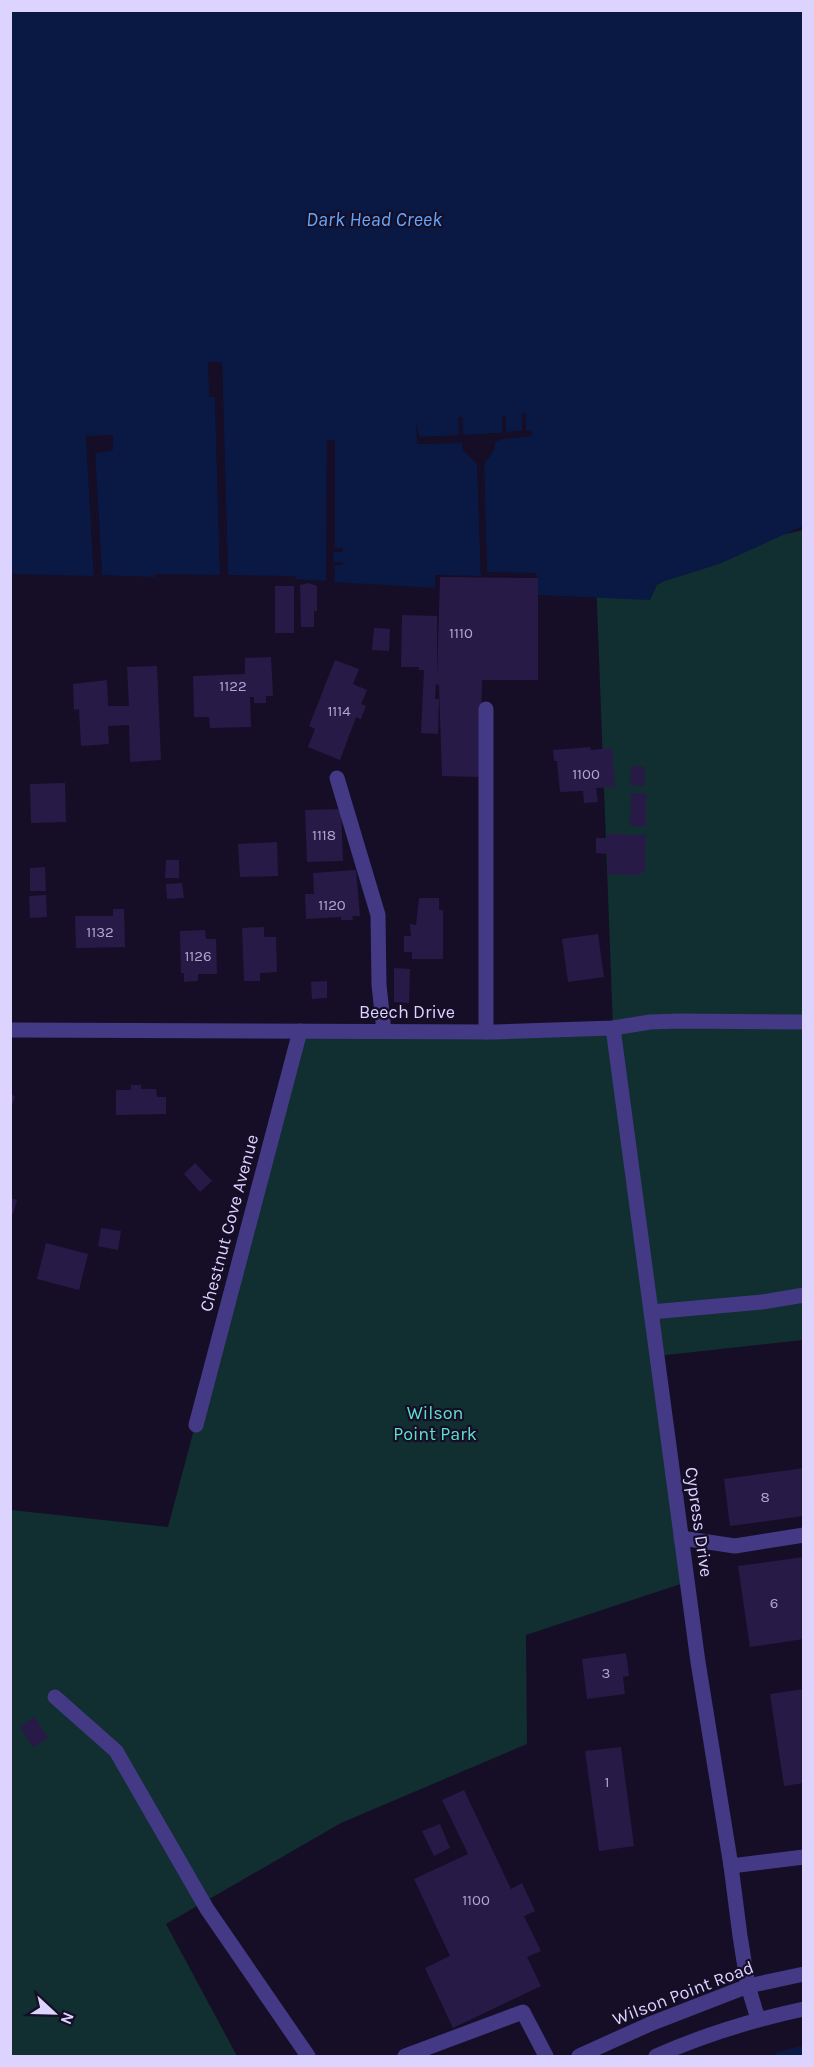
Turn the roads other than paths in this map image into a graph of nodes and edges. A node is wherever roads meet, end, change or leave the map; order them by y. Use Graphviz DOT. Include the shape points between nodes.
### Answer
graph roads {
  1 [pos="486,709"];
  2 [pos="337,778"];
  3 [pos="804,1022"];
  4 [pos="613,1028"];
  5 [pos="10,1030"];
  6 [pos="300,1031"];
  7 [pos="384,1031"];
  8 [pos="486,1032"];
  9 [pos="804,1295"];
  10 [pos="651,1312"];
  11 [pos="196,1425"];
  12 [pos="804,1535"];
  13 [pos="681,1539"];
  14 [pos="55,1697"];
  15 [pos="804,1857"];
  16 [pos="731,1866"];
  17 [pos="804,1974"];
  18 [pos="748,1986"];
  19 [pos="804,2009"];
  20 [pos="758,2019"];
  21 [pos="308,2056"];
  22 [pos="405,2056"];
  23 [pos="546,2056"];
  24 [pos="579,2056"];
  25 [pos="656,2056"];
  1 -- 8 [label="street"];
  2 -- 7 [label="street" via="378,915"];
  3 -- 4 [label="street, Beech Drive" via="679,1021"];
  4 -- 8 [label="street, Beech Drive"];
  4 -- 10 [label="street, Cypress Drive"];
  5 -- 6 [label="street, Beech Drive"];
  6 -- 7 [label="street, Beech Drive"];
  6 -- 11 [label="street, Chestnut Cove Avenue"];
  7 -- 8 [label="street, Beech Drive"];
  9 -- 10 [label="street"];
  10 -- 13 [label="street, Cypress Drive"];
  12 -- 13 [label="street" via="735,1546"];
  13 -- 16 [label="street, Cypress Drive"];
  14 -- 21 [label="street" via="116,1751 207,1909"];
  15 -- 16 [label="street"];
  16 -- 18 [label="street, Cypress Drive"];
  17 -- 18 [label="street, Wilson Point Road"];
  18 -- 20 [label="street, Cypress Drive"];
  18 -- 24 [label="street, Wilson Point Road"];
  19 -- 20 [label="street"];
  20 -- 25 [label="street"];
  22 -- 23 [label="street" via="523,2012"];
}
